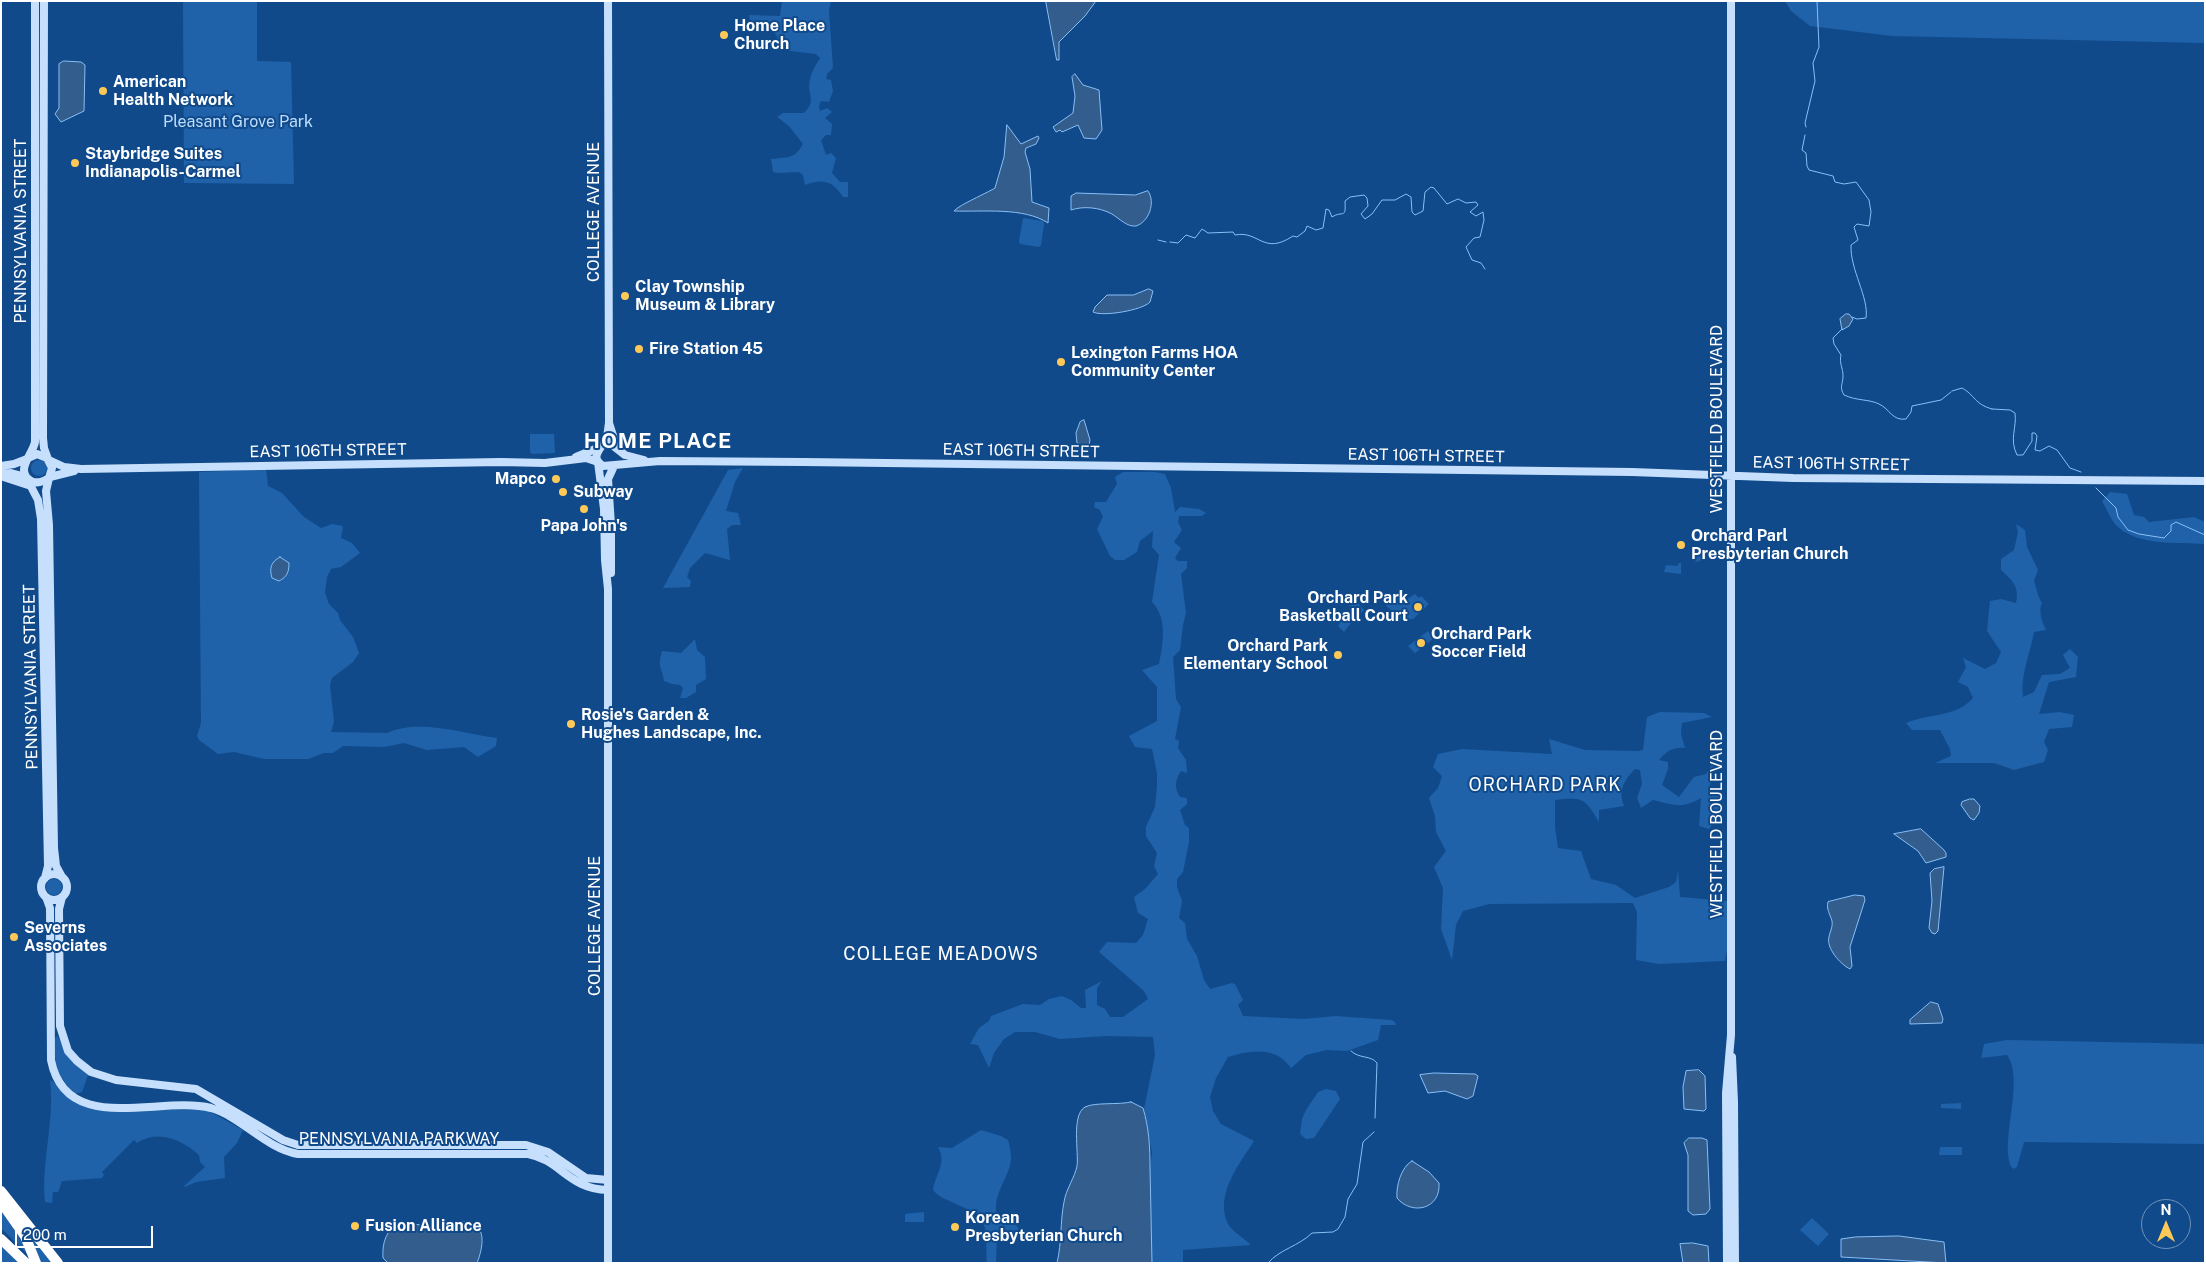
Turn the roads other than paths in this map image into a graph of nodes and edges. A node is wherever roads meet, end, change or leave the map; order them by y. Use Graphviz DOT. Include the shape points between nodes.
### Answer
graph roads {
  1 [pos="35,1"];
  2 [pos="44,1"];
  3 [pos="608,1"];
  4 [pos="1732,1"];
  5 [pos="609,423"];
  6 [pos="600,446"];
  7 [pos="618,449"];
  8 [pos="575,458"];
  9 [pos="28,459"];
  10 [pos="49,460"];
  11 [pos="646,461"];
  12 [pos="598,462"];
  13 [pos="614,465"];
  14 [pos="1,466"];
  15 [pos="81,469"];
  16 [pos="1,475"];
  17 [pos="1731,476"];
  18 [pos="27,477"];
  19 [pos="49,477"];
  20 [pos="2205,481"];
  21 [pos="31,486"];
  22 [pos="608,589"];
  23 [pos="62,877"];
  24 [pos="45,878"];
  25 [pos="46,897"];
  26 [pos="62,897"];
  27 [pos="1730,1048"];
  28 [pos="608,1180"];
  29 [pos="608,1190"];
  30 [pos="1,1191"];
  31 [pos="1,1202"];
  32 [pos="1,1239"];
  33 [pos="26,1263"];
  34 [pos="36,1263"];
  35 [pos="58,1263"];
  36 [pos="608,1263"];
  37 [pos="1727,1263"];
  38 [pos="1735,1263"];
  1 -- 9 [label="main road, PENNSYLVANIA STREET" via="35,437"];
  2 -- 10 [label="main road, PENNSYLVANIA STREET" via="43,438"];
  3 -- 5 [label="main road, COLLEGE AVENUE"];
  4 -- 17 [label="main road, WESTFIELD BOULEVARD"];
  5 -- 6 [label="main road, COLLEGE AVENUE" via="608,434"];
  5 -- 7 [label="main road, COLLEGE AVENUE"];
  6 -- 7 [label="main road" via="610,444"];
  6 -- 8 [label="main road, EAST 106TH STREET"];
  6 -- 12 [label="main road" via="596,454"];
  7 -- 11 [label="main road, EAST 106TH STREET" via="625,456"];
  7 -- 13 [label="main road" via="620,458"];
  8 -- 12 [label="main road, EAST 106TH STREET"];
  8 -- 15 [label="main road, EAST 106TH STREET" via="545,463"];
  9 -- 10 [label="main road" via="37,454"];
  9 -- 14 [label="main road"];
  9 -- 18 [label="main road" via="24,467"];
  10 -- 15 [label="main road, EAST 106TH STREET" via="64,467"];
  10 -- 19 [label="main road" via="52,468"];
  11 -- 13 [label="main road, EAST 106TH STREET"];
  11 -- 17 [label="main road, EAST 106TH STREET"];
  12 -- 13 [label="main road" via="606,467"];
  12 -- 22 [label="main road, COLLEGE AVENUE"];
  13 -- 22 [label="main road, COLLEGE AVENUE" via="608,479 611,525"];
  15 -- 19 [label="main road, EAST 106TH STREET"];
  16 -- 18 [label="main road" via="11,473"];
  16 -- 21 [label="main road"];
  17 -- 20 [label="main road, EAST 106TH STREET"];
  17 -- 27 [label="main road, WESTFIELD BOULEVARD"];
  18 -- 19 [label="main road" via="38,482"];
  18 -- 21 [label="main road, PENNSYLVANIA STREET"];
  19 -- 23 [label="main road, PENNSYLVANIA STREET" via="46,493 54,848 57,869"];
  21 -- 24 [label="main road, PENNSYLVANIA STREET" via="38,500 42,526 48,866"];
  22 -- 28 [label="main road, COLLEGE AVENUE"];
  23 -- 24 [label="main road" via="55,874"];
  23 -- 26 [label="main road" via="67,888"];
  24 -- 25 [label="main road" via="41,888"];
  25 -- 26 [label="main road" via="55,900"];
  25 -- 29 [label="main road, PENNSYLVANIA PARKWAY" via="50,908 51,1060 60,1083 82,1102 105,1108 210,1108 280,1148 298,1154 532,1155 581,1185"];
  26 -- 28 [label="main road, PENNSYLVANIA PARKWAY" via="59,909 60,1026 68,1051 91,1072 116,1080 196,1089 294,1144 526,1145 548,1152 586,1178"];
  27 -- 37 [label="main road, WESTFIELD BOULEVARD" via="1726,1093"];
  27 -- 38 [label="main road, WESTFIELD BOULEVARD" via="1734,1102"];
  28 -- 29 [label="main road, COLLEGE AVENUE"];
  29 -- 36 [label="main road, COLLEGE AVENUE"];
  30 -- 35 [label="highway"];
  31 -- 34 [label="highway" via="25,1236"];
  32 -- 33 [label="highway"];
}
